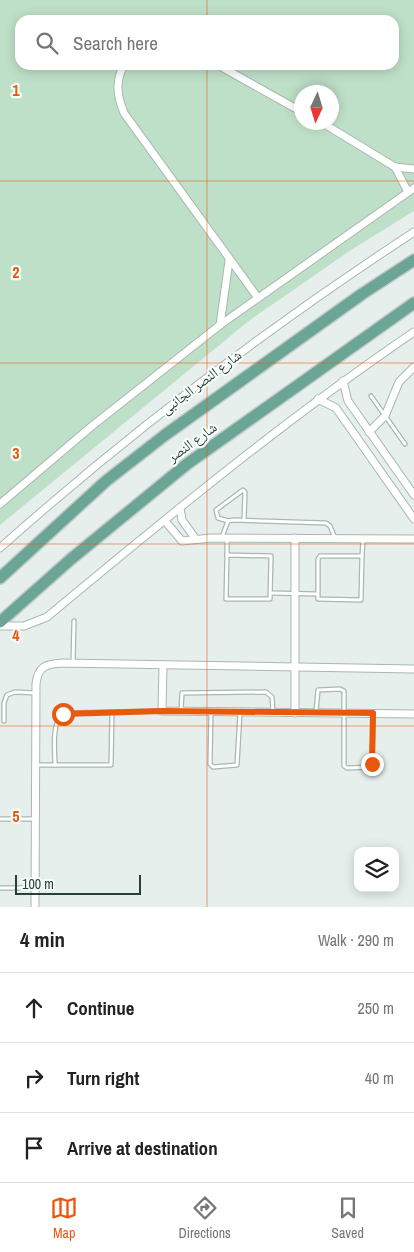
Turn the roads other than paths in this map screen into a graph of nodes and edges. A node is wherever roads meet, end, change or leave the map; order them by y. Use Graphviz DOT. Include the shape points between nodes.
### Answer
graph roads {
  1 [pos="122,70"];
  2 [pos="227,70"];
  3 [pos="294,108"];
  4 [pos="334,130"];
  5 [pos="395,167"];
  6 [pos="414,169"];
  7 [pos="411,190"];
  8 [pos="414,232"];
  9 [pos="414,260"];
  10 [pos="229,261"];
  11 [pos="258,298"];
  12 [pos="414,303"];
  13 [pos="220,325"];
  14 [pos="414,332"];
  15 [pos="414,367"];
  16 [pos="343,381"];
  17 [pos="371,396"];
  18 [pos="318,400"];
  19 [pos="385,416"];
  20 [pos="364,424"];
  21 [pos="353,432"];
  22 [pos="369,432"];
  23 [pos="405,444"];
  24 [pos="414,495"];
  25 [pos="0,504"];
  26 [pos="180,508"];
  27 [pos="414,519"];
  28 [pos="244,520"];
  29 [pos="166,521"];
  30 [pos="228,521"];
  31 [pos="195,538"];
  32 [pos="224,538"];
  33 [pos="295,538"];
  34 [pos="336,538"];
  35 [pos="363,539"];
  36 [pos="414,539"];
  37 [pos="0,548"];
  38 [pos="227,555"];
  39 [pos="362,556"];
  40 [pos="0,578"];
  41 [pos="271,593"];
  42 [pos="296,594"];
  43 [pos="318,594"];
  44 [pos="74,621"];
  45 [pos="0,622"];
  46 [pos="0,626"];
  47 [pos="73,664"];
  48 [pos="163,666"];
  49 [pos="295,668"];
  50 [pos="414,669"];
  51 [pos="37,692"];
  52 [pos="162,711"];
  53 [pos="112,712"];
  54 [pos="181,712"];
  55 [pos="211,712"];
  56 [pos="240,712"];
  57 [pos="273,712"];
  58 [pos="295,713"];
  59 [pos="316,713"];
  60 [pos="345,713"];
  61 [pos="373,713"];
  62 [pos="414,714"];
  63 [pos="4,721"];
  64 [pos="37,765"];
  65 [pos="55,765"];
  66 [pos="0,819"];
  67 [pos="36,819"];
  68 [pos="0,888"];
  69 [pos="35,888"];
  70 [pos="34,907"];
  1 -- 10 [label="street" via="118,90 124,113"];
  2 -- 3 [label="street"];
  4 -- 5 [label="street"];
  5 -- 6 [label="street"];
  5 -- 7 [label="street"];
  7 -- 11 [label="street"];
  8 -- 37 [label="street, شارع النصر الجانبى" via="334,285 149,422 89,469"];
  9 -- 40 [label="main road, شارع النصر" via="362,294 106,481"];
  10 -- 11 [label="street"];
  10 -- 13 [label="street"];
  11 -- 13 [label="street"];
  12 -- 45 [label="main road, شارع النصر" via="187,464"];
  13 -- 25 [label="street"];
  14 -- 16 [label="street"];
  15 -- 19 [label="street" via="399,382"];
  16 -- 18 [label="street"];
  16 -- 20 [label="street" via="348,401"];
  17 -- 19 [label="lane"];
  18 -- 21 [label="street" via="336,408"];
  18 -- 26 [label="street"];
  19 -- 22 [label="street"];
  19 -- 23 [label="lane"];
  20 -- 21 [label="street"];
  20 -- 22 [label="street"];
  21 -- 27 [label="street"];
  22 -- 24 [label="street"];
  26 -- 29 [label="street"];
  26 -- 31 [label="street" via="182,520"];
  28 -- 30 [label="lane"];
  28 -- 30 [label="lane" via="243,490 216,510 216,517"];
  28 -- 34 [label="lane" via="326,522"];
  29 -- 31 [label="street" via="180,540"];
  29 -- 46 [label="street" via="48,617 36,624"];
  30 -- 32 [label="lane"];
  31 -- 32 [label="street"];
  32 -- 33 [label="street"];
  32 -- 38 [label="lane"];
  33 -- 34 [label="street"];
  33 -- 42 [label="street"];
  34 -- 35 [label="street"];
  35 -- 36 [label="street"];
  35 -- 39 [label="lane"];
  38 -- 41 [label="lane" via="271,556"];
  38 -- 41 [label="lane" via="226,599 268,599"];
  39 -- 43 [label="lane" via="318,557"];
  39 -- 43 [label="lane" via="361,600 320,600"];
  41 -- 42 [label="lane"];
  42 -- 43 [label="lane"];
  42 -- 49 [label="street"];
  44 -- 47 [label="lane"];
  47 -- 48 [label="street"];
  47 -- 51 [label="street" via="43,667 37,676"];
  48 -- 49 [label="street"];
  48 -- 52 [label="street"];
  49 -- 50 [label="street"];
  49 -- 58 [label="street"];
  51 -- 63 [label="lane" via="7,695"];
  51 -- 64 [label="street"];
  52 -- 53 [label="lane"];
  52 -- 54 [label="street"];
  53 -- 65 [label="lane" via="61,715 56,730"];
  53 -- 65 [label="lane" via="111,765"];
  54 -- 55 [label="street"];
  54 -- 57 [label="lane" via="182,693 266,692 272,697"];
  55 -- 56 [label="street"];
  55 -- 56 [label="lane" via="210,764 213,767 237,765"];
  56 -- 57 [label="street"];
  57 -- 58 [label="street"];
  58 -- 59 [label="street"];
  59 -- 60 [label="street"];
  59 -- 60 [label="lane" via="320,688 344,692"];
  60 -- 61 [label="street"];
  60 -- 61 [label="lane" via="344,766 347,768 372,767"];
  61 -- 62 [label="street"];
  64 -- 65 [label="lane"];
  64 -- 67 [label="street"];
  66 -- 67 [label="lane"];
  67 -- 69 [label="street"];
  68 -- 69 [label="lane"];
  69 -- 70 [label="street"];
}
